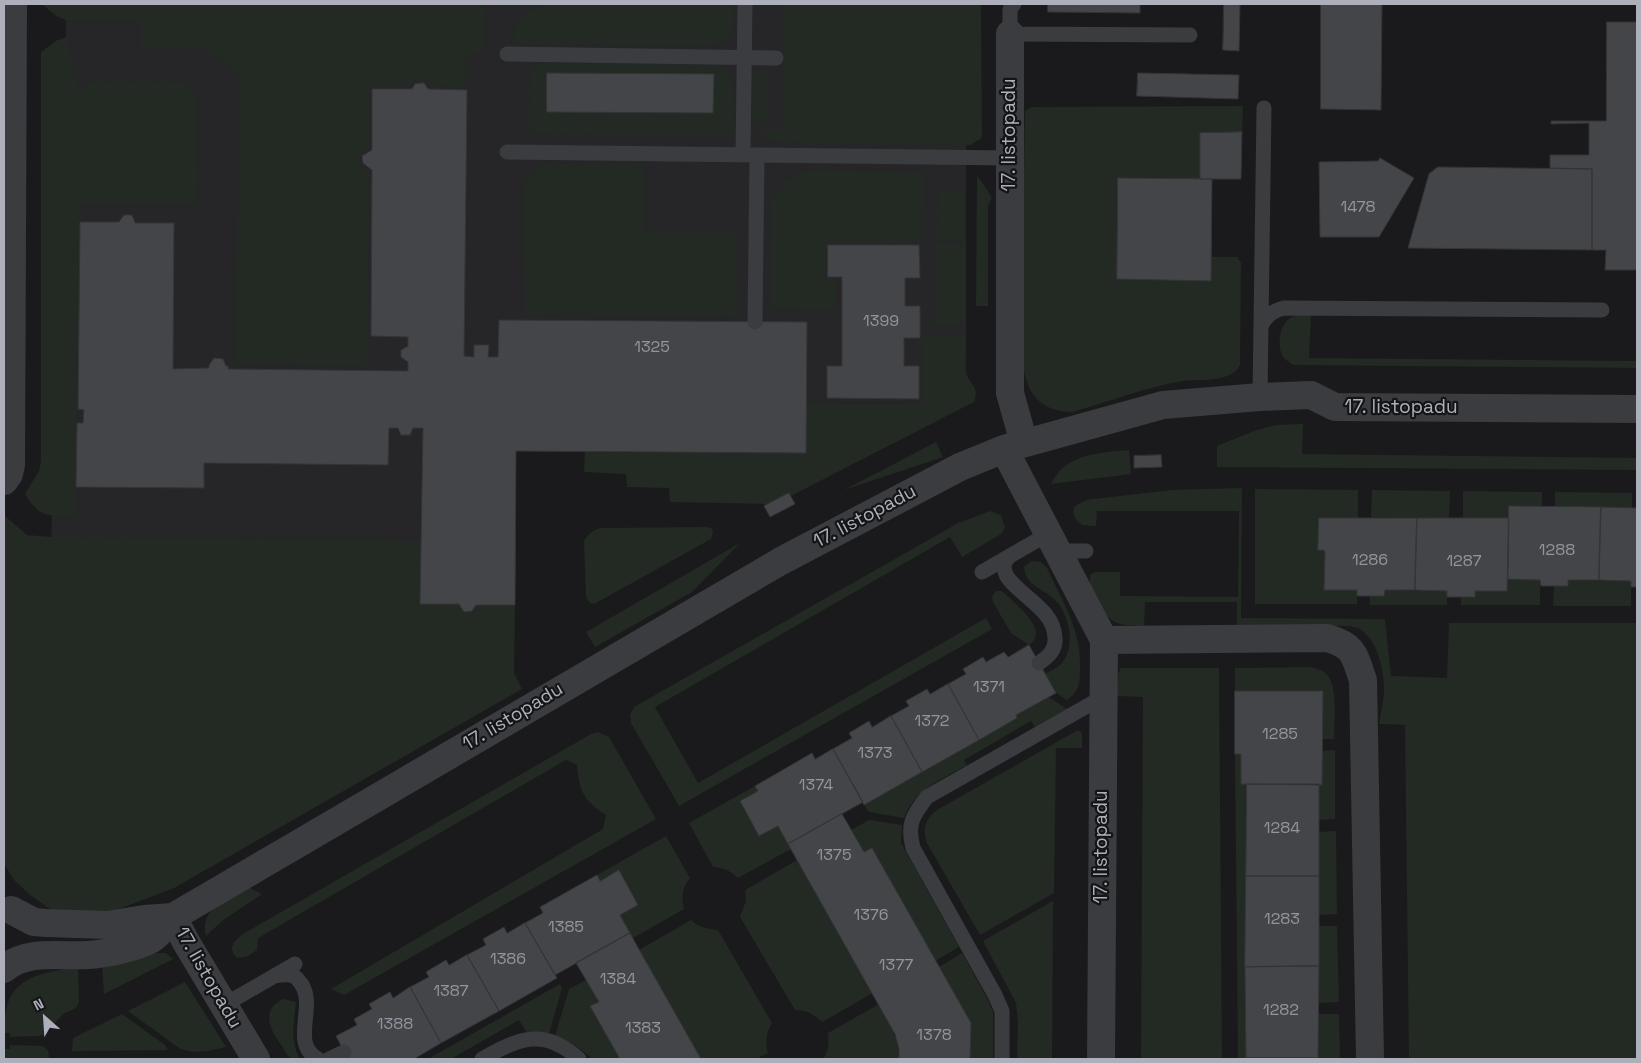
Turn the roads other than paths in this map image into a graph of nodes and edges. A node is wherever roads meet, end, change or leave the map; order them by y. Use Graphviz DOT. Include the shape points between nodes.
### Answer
graph roads {
  1 [pos="13,4"];
  2 [pos="744,4"];
  3 [pos="1014,4"];
  4 [pos="1010,34"];
  5 [pos="1190,35"];
  6 [pos="507,54"];
  7 [pos="8,58"];
  8 [pos="744,58"];
  9 [pos="776,58"];
  10 [pos="1264,108"];
  11 [pos="507,152"];
  12 [pos="750,155"];
  13 [pos="1010,158"];
  14 [pos="1602,310"];
  15 [pos="755,322"];
  16 [pos="1261,326"];
  17 [pos="8,336"];
  18 [pos="1260,397"];
  19 [pos="1637,409"];
  20 [pos="1014,446"];
  21 [pos="4,481"];
  22 [pos="1053,543"];
  23 [pos="1086,551"];
  24 [pos="1009,556"];
  25 [pos="982,572"];
  26 [pos="1104,640"];
  27 [pos="1039,663"];
  28 [pos="1103,697"];
  29 [pos="7,906"];
  30 [pos="173,917"];
  31 [pos="295,964"];
  32 [pos="8,966"];
  33 [pos="275,976"];
  34 [pos="224,1005"];
  35 [pos="344,1052"];
  36 [pos="256,1059"];
  37 [pos="318,1059"];
  38 [pos="330,1059"];
  39 [pos="482,1059"];
  40 [pos="580,1059"];
  41 [pos="1002,1059"];
  42 [pos="1101,1059"];
  43 [pos="1370,1059"];
  1 -- 7 [label="street"];
  2 -- 8 [label="lane"];
  3 -- 4 [label="lane" via="1010,9"];
  4 -- 5 [label="lane"];
  4 -- 13 [label="street, 17. listopadu"];
  6 -- 8 [label="lane"];
  7 -- 17 [label="street"];
  8 -- 9 [label="lane"];
  8 -- 12 [label="lane"];
  10 -- 16 [label="lane"];
  11 -- 12 [label="lane"];
  12 -- 13 [label="lane"];
  12 -- 15 [label="lane"];
  13 -- 20 [label="street, 17. listopadu" via="1010,393"];
  14 -- 16 [label="lane" via="1284,308 1270,314"];
  16 -- 18 [label="lane"];
  17 -- 21 [label="street" via="11,465"];
  18 -- 19 [label="street, 17. listopadu" via="1311,395 1335,407"];
  18 -- 20 [label="street, 17. listopadu" via="1163,404"];
  20 -- 22 [label="street, 17. listopadu"];
  20 -- 30 [label="street, 17. listopadu" via="960,467 781,561"];
  22 -- 23 [label="lane"];
  22 -- 24 [label="lane"];
  22 -- 26 [label="street, 17. listopadu"];
  24 -- 25 [label="lane"];
  24 -- 27 [label="lane" via="1004,563 1006,576 1044,612 1055,632 1052,651"];
  26 -- 28 [label="street, 17. listopadu"];
  26 -- 43 [label="street" via="1327,638 1341,642 1352,651 1363,680"];
  28 -- 41 [label="lane" via="927,797 911,822 913,848 1002,1011"];
  28 -- 42 [label="street, 17. listopadu"];
  29 -- 30 [label="street" via="34,922 46,923 107,925"];
  29 -- 32 [label="street" via="16,920 19,934 18,946"];
  30 -- 32 [label="street" via="149,941 90,955 38,956"];
  30 -- 34 [label="street, 17. listopadu"];
  31 -- 33 [label="lane"];
  33 -- 34 [label="lane"];
  33 -- 37 [label="lane" via="294,976 300,981 307,1004 305,1044 308,1053"];
  34 -- 36 [label="street, 17. listopadu"];
  35 -- 38 [label="lane"];
  39 -- 40 [label="lane" via="506,1045 536,1038 562,1046"];
}
